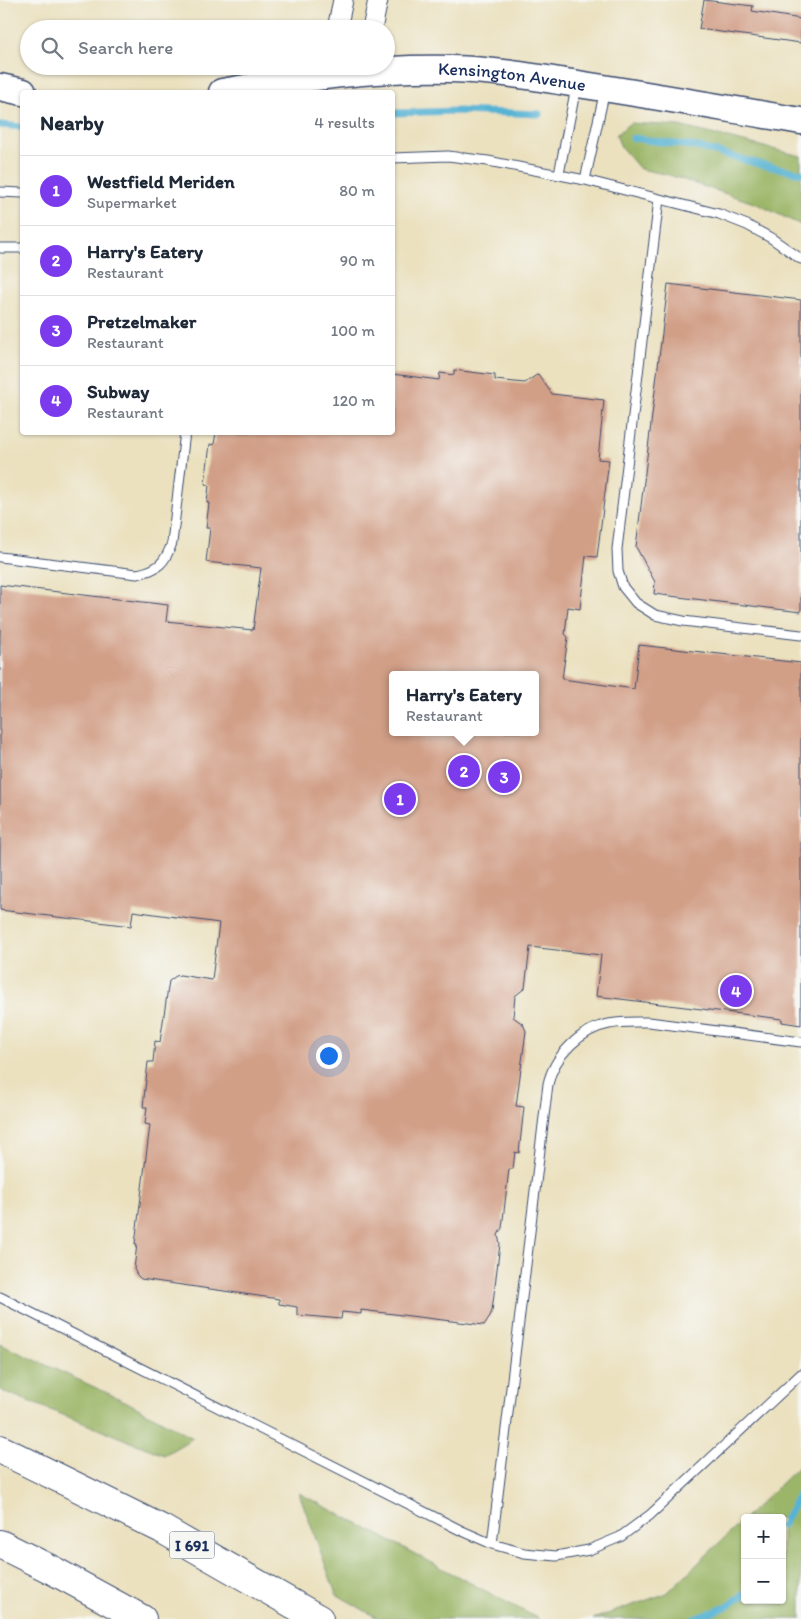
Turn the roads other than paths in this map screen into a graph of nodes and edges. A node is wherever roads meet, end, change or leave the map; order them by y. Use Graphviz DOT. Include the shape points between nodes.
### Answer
graph roads {
  1 [pos="343,0"];
  2 [pos="378,0"];
  3 [pos="339,20"];
  4 [pos="374,20"];
  5 [pos="395,68"];
  6 [pos="310,75"];
  7 [pos="576,84"];
  8 [pos="0,87"];
  9 [pos="605,88"];
  10 [pos="233,90"];
  11 [pos="20,91"];
  12 [pos="801,121"];
  13 [pos="395,158"];
  14 [pos="560,174"];
  15 [pos="585,180"];
  16 [pos="0,192"];
  17 [pos="20,193"];
  18 [pos="659,199"];
  19 [pos="0,248"];
  20 [pos="20,248"];
  21 [pos="801,258"];
  22 [pos="185,435"];
  23 [pos="0,557"];
  24 [pos="801,635"];
  25 [pos="801,1042"];
  26 [pos="0,1297"];
  27 [pos="801,1374"];
  28 [pos="0,1449"];
  29 [pos="0,1544"];
  30 [pos="492,1544"];
  31 [pos="142,1619"];
  32 [pos="319,1619"];
  1 -- 3 [label="street"];
  2 -- 4 [label="street"];
  5 -- 7 [label="main road, Kensington Avenue" via="508,73"];
  6 -- 10 [label="main road, Kensington Avenue"];
  7 -- 9 [label="main road, Kensington Avenue"];
  7 -- 14 [label="lane"];
  8 -- 11 [label="main road"];
  9 -- 12 [label="main road, Kensington Avenue"];
  9 -- 15 [label="lane"];
  13 -- 14 [label="lane" via="448,156"];
  14 -- 15 [label="lane"];
  15 -- 18 [label="lane"];
  16 -- 17 [label="lane"];
  18 -- 21 [label="lane" via="719,214 747,225"];
  18 -- 24 [label="lane" via="617,549 623,587 636,604 655,615"];
  19 -- 20 [label="lane"];
  22 -- 23 [label="lane" via="172,543 160,565 137,574"];
  25 -- 30 [label="lane" via="628,1021 607,1024 586,1034 556,1061 548,1084"];
  26 -- 30 [label="lane" via="438,1520"];
  27 -- 30 [label="lane" via="650,1516 620,1537 589,1550 556,1556 524,1553"];
  28 -- 32 [label="highway, I 691" via="162,1529"];
  29 -- 31 [label="highway"];
}
